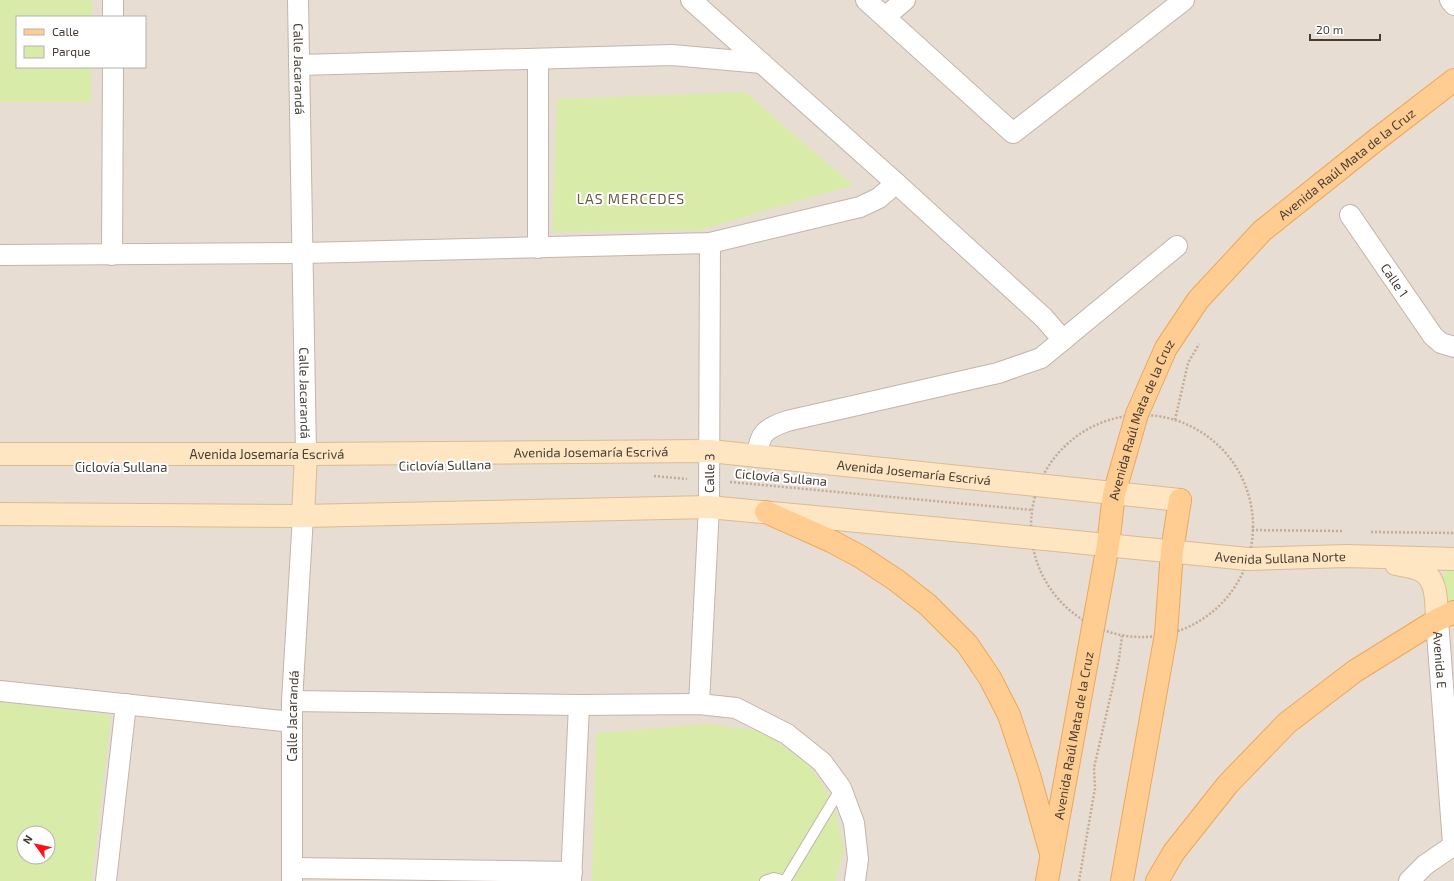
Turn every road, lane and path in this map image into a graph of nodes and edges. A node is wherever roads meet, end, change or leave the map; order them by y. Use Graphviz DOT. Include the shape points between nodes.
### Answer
graph roads {
  1 [pos="113,0"];
  2 [pos="298,0"];
  3 [pos="691,0"];
  4 [pos="866,0"];
  5 [pos="905,0"];
  6 [pos="1184,0"];
  7 [pos="1450,0"];
  8 [pos="1454,5"];
  9 [pos="113,16"];
  10 [pos="884,17"];
  11 [pos="538,59"];
  12 [pos="762,63"];
  13 [pos="299,65"];
  14 [pos="113,68"];
  15 [pos="1454,80"];
  16 [pos="896,183"];
  17 [pos="1350,215"];
  18 [pos="710,243"];
  19 [pos="1177,246"];
  20 [pos="538,248"];
  21 [pos="303,253"];
  22 [pos="112,255"];
  23 [pos="0,256"];
  24 [pos="1202,337"];
  25 [pos="1063,340"];
  26 [pos="1448,345"];
  27 [pos="1175,420"];
  28 [pos="710,451"];
  29 [pos="0,454"];
  30 [pos="306,454"];
  31 [pos="757,457"];
  32 [pos="647,476"];
  33 [pos="710,480"];
  34 [pos="1114,494"];
  35 [pos="709,507"];
  36 [pos="1032,510"];
  37 [pos="766,512"];
  38 [pos="0,514"];
  39 [pos="303,516"];
  40 [pos="1108,545"];
  41 [pos="1172,550"];
  42 [pos="1347,556"];
  43 [pos="1454,559"];
  44 [pos="1446,616"];
  45 [pos="1122,636"];
  46 [pos="0,691"];
  47 [pos="292,700"];
  48 [pos="126,704"];
  49 [pos="699,704"];
  50 [pos="579,705"];
  51 [pos="292,722"];
  52 [pos="841,788"];
  53 [pos="1454,844"];
  54 [pos="1052,857"];
  55 [pos="292,875"];
  56 [pos="571,876"];
  57 [pos="106,881"];
  58 [pos="765,881"];
  59 [pos="785,881"];
  60 [pos="855,881"];
  61 [pos="1047,881"];
  62 [pos="1080,881"];
  63 [pos="1122,881"];
  64 [pos="1157,881"];
  65 [pos="1409,881"];
  1 -- 9 [label="street"];
  2 -- 13 [label="street, Calle Jacarandá"];
  3 -- 12 [label="street"];
  4 -- 10 [label="street"];
  5 -- 10 [label="street"];
  6 -- 10 [label="street" via="1013,133"];
  7 -- 8 [label="street"];
  11 -- 12 [label="street" via="672,55"];
  11 -- 13 [label="street"];
  11 -- 20 [label="street"];
  12 -- 16 [label="street"];
  13 -- 21 [label="street, Calle Jacarandá"];
  14 -- 22 [label="street"];
  15 -- 34 [label="main road, Avenida Raúl Mata de la Cruz" via="1262,231 1198,300 1166,348 1137,414"];
  16 -- 18 [label="street" via="879,198 860,207"];
  16 -- 25 [label="street" via="1044,318"];
  17 -- 26 [label="street, Calle 1" via="1433,336"];
  18 -- 20 [label="street"];
  18 -- 28 [label="street, Calle 3"];
  19 -- 25 [label="street"];
  20 -- 21 [label="street"];
  21 -- 22 [label="street"];
  21 -- 30 [label="street, Calle Jacarandá"];
  22 -- 23 [label="street"];
  24 -- 27 [label="path" via="1188,362"];
  25 -- 31 [label="street" via="1041,358 998,373 794,419 770,427 761,437"];
  28 -- 30 [label="main road, Avenida Josemaría Escrivá"];
  28 -- 31 [label="main road, Avenida Josemaría Escrivá"];
  28 -- 33 [label="street, Calle 3"];
  29 -- 30 [label="main road, Avenida Josemaría Escrivá"];
  30 -- 39 [label="main road, Calle Jacarandá"];
  31 -- 34 [label="main road, Avenida Josemaría Escrivá"];
  32 -- 33 [label="path, Ciclovía Sullana"];
  33 -- 35 [label="street, Calle 3"];
  33 -- 36 [label="path, Ciclovía Sullana"];
  34 -- 40 [label="main road, Avenida Raúl Mata de la Cruz"];
  34 -- 41 [label="main road, Avenida Josemaría Escrivá" via="1180,500"];
  35 -- 37 [label="main road"];
  35 -- 39 [label="main road"];
  35 -- 49 [label="street, Calle 3"];
  37 -- 40 [label="main road"];
  37 -- 54 [label="main road" via="861,557 928,605 967,644 990,678 1009,715"];
  38 -- 39 [label="main road"];
  39 -- 47 [label="street, Calle Jacarandá"];
  40 -- 41 [label="main road, Avenida Sullana Norte"];
  40 -- 54 [label="main road, Avenida Raúl Mata de la Cruz"];
  41 -- 42 [label="main road, Avenida Sullana Norte" via="1248,559"];
  41 -- 63 [label="main road" via="1166,634"];
  42 -- 43 [label="main road, Avenida Sullana Norte"];
  42 -- 44 [label="main road" via="1392,563 1426,574 1434,585"];
  44 -- 53 [label="street, Avenida E"];
  44 -- 64 [label="main road" via="1355,671 1287,723 1228,784 1174,852"];
  45 -- 62 [label="path" via="1119,660 1094,768 1095,788"];
  46 -- 48 [label="street"];
  47 -- 50 [label="street"];
  47 -- 51 [label="street, Calle Jacarandá"];
  48 -- 51 [label="street"];
  48 -- 57 [label="street"];
  49 -- 50 [label="street"];
  49 -- 52 [label="street" via="736,708 787,734 822,762"];
  50 -- 56 [label="street"];
  51 -- 55 [label="street, Calle Jacarandá"];
  52 -- 59 [label="lane"];
  52 -- 60 [label="street" via="854,823 858,860"];
  53 -- 65 [label="street" via="1425,865"];
  54 -- 61 [label="main road, Avenida Raúl Mata de la Cruz"];
  55 -- 56 [label="street"];
  58 -- 59 [label="lane" via="780,878"];
}
